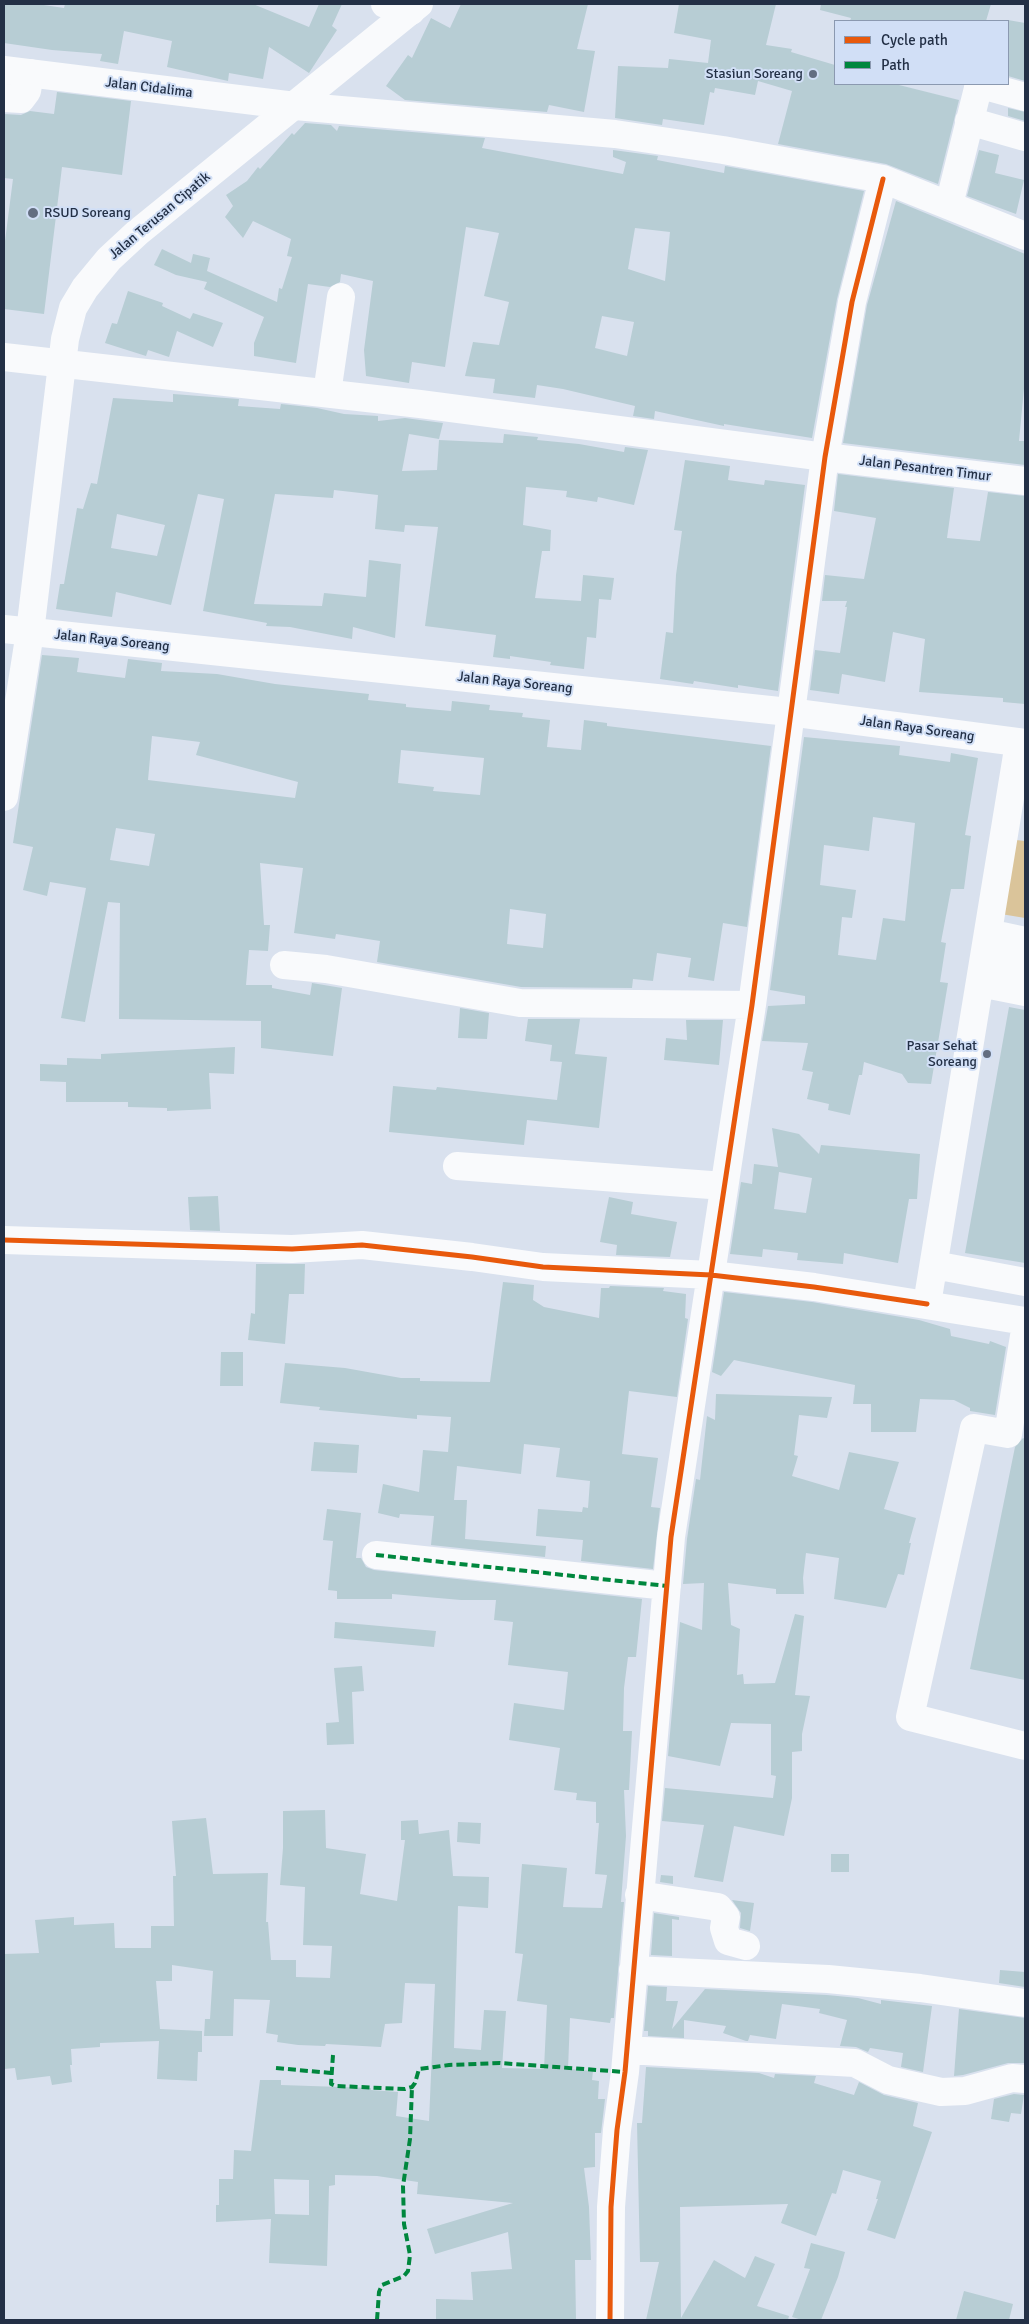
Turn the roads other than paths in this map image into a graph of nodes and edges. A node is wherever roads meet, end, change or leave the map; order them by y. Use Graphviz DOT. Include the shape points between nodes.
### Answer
graph roads {
  1 [pos="385,4"];
  2 [pos="415,7"];
  3 [pos="17,72"];
  4 [pos="978,85"];
  5 [pos="982,85"];
  6 [pos="1025,97"];
  7 [pos="4,98"];
  8 [pos="295,106"];
  9 [pos="969,121"];
  10 [pos="1025,137"];
  11 [pos="883,179"];
  12 [pos="949,205"];
  13 [pos="1025,236"];
  14 [pos="341,297"];
  15 [pos="4,357"];
  16 [pos="62,363"];
  17 [pos="327,393"];
  18 [pos="825,457"];
  19 [pos="1025,481"];
  20 [pos="4,629"];
  21 [pos="30,632"];
  22 [pos="789,712"];
  23 [pos="1022,743"];
  24 [pos="4,797"];
  25 [pos="1025,941"];
  26 [pos="984,959"];
  27 [pos="284,965"];
  28 [pos="1025,967"];
  29 [pos="1025,992"];
  30 [pos="752,1005"];
  31 [pos="457,1166"];
  32 [pos="724,1186"];
  33 [pos="4,1240"];
  34 [pos="934,1265"];
  35 [pos="711,1275"];
  36 [pos="1025,1282"];
  37 [pos="927,1304"];
  38 [pos="1025,1321"];
  39 [pos="1025,1330"];
  40 [pos="1022,1374"];
  41 [pos="376,1555"];
  42 [pos="667,1586"];
  43 [pos="1025,1746"];
  44 [pos="639,1895"];
  45 [pos="746,1946"];
  46 [pos="633,1970"];
  47 [pos="1025,2004"];
  48 [pos="626,2050"];
  49 [pos="1025,2079"];
  50 [pos="610,2320"];
  1 -- 2 [label="street"];
  2 -- 8 [label="street, Jalan Terusan Cipatik"];
  3 -- 7 [label="street" via="26,91 21,99"];
  3 -- 8 [label="street, Jalan Cidalima"];
  4 -- 9 [label="street"];
  5 -- 6 [label="street"];
  8 -- 11 [label="street, Jalan Cidalima" via="615,134"];
  8 -- 16 [label="street, Jalan Terusan Cipatik" via="109,259 73,308"];
  9 -- 10 [label="street"];
  9 -- 12 [label="street"];
  11 -- 12 [label="street, Jalan Cidalima"];
  11 -- 18 [label="street" via="852,302"];
  12 -- 13 [label="street, Jalan Cidalima"];
  14 -- 17 [label="street"];
  15 -- 16 [label="street, Jalan Pesantren Timur"];
  16 -- 17 [label="street, Jalan Pesantren Timur"];
  16 -- 21 [label="street, Jalan Terusan Cipatik"];
  17 -- 18 [label="street, Jalan Pesantren Timur"];
  18 -- 19 [label="street, Jalan Pesantren Timur"];
  18 -- 22 [label="street"];
  20 -- 21 [label="street, Jalan Raya Soreang"];
  21 -- 22 [label="street, Jalan Raya Soreang"];
  21 -- 24 [label="street, Jalan Terusan Cipatik"];
  22 -- 23 [label="street, Jalan Raya Soreang"];
  22 -- 30 [label="street"];
  23 -- 26 [label="street"];
  25 -- 26 [label="street"];
  26 -- 28 [label="street"];
  26 -- 29 [label="street"];
  26 -- 34 [label="street"];
  27 -- 30 [label="street" via="520,1003"];
  30 -- 32 [label="street"];
  31 -- 32 [label="street"];
  32 -- 35 [label="street"];
  33 -- 35 [label="street" via="292,1249 362,1245 543,1267"];
  34 -- 36 [label="street"];
  34 -- 37 [label="street"];
  35 -- 37 [label="street"];
  35 -- 42 [label="street" via="671,1537"];
  37 -- 38 [label="street"];
  39 -- 40 [label="street"];
  40 -- 43 [label="street" via="1008,1434 974,1428 910,1717"];
  41 -- 42 [label="street"];
  42 -- 44 [label="street"];
  44 -- 45 [label="street" via="718,1908 726,1917 725,1936 728,1941"];
  44 -- 46 [label="street"];
  46 -- 47 [label="street" via="828,1979 920,1988"];
  46 -- 48 [label="street"];
  48 -- 49 [label="street" via="855,2062 888,2080 941,2092 965,2091 1012,2078"];
  48 -- 50 [label="street" via="611,2207"];
}
